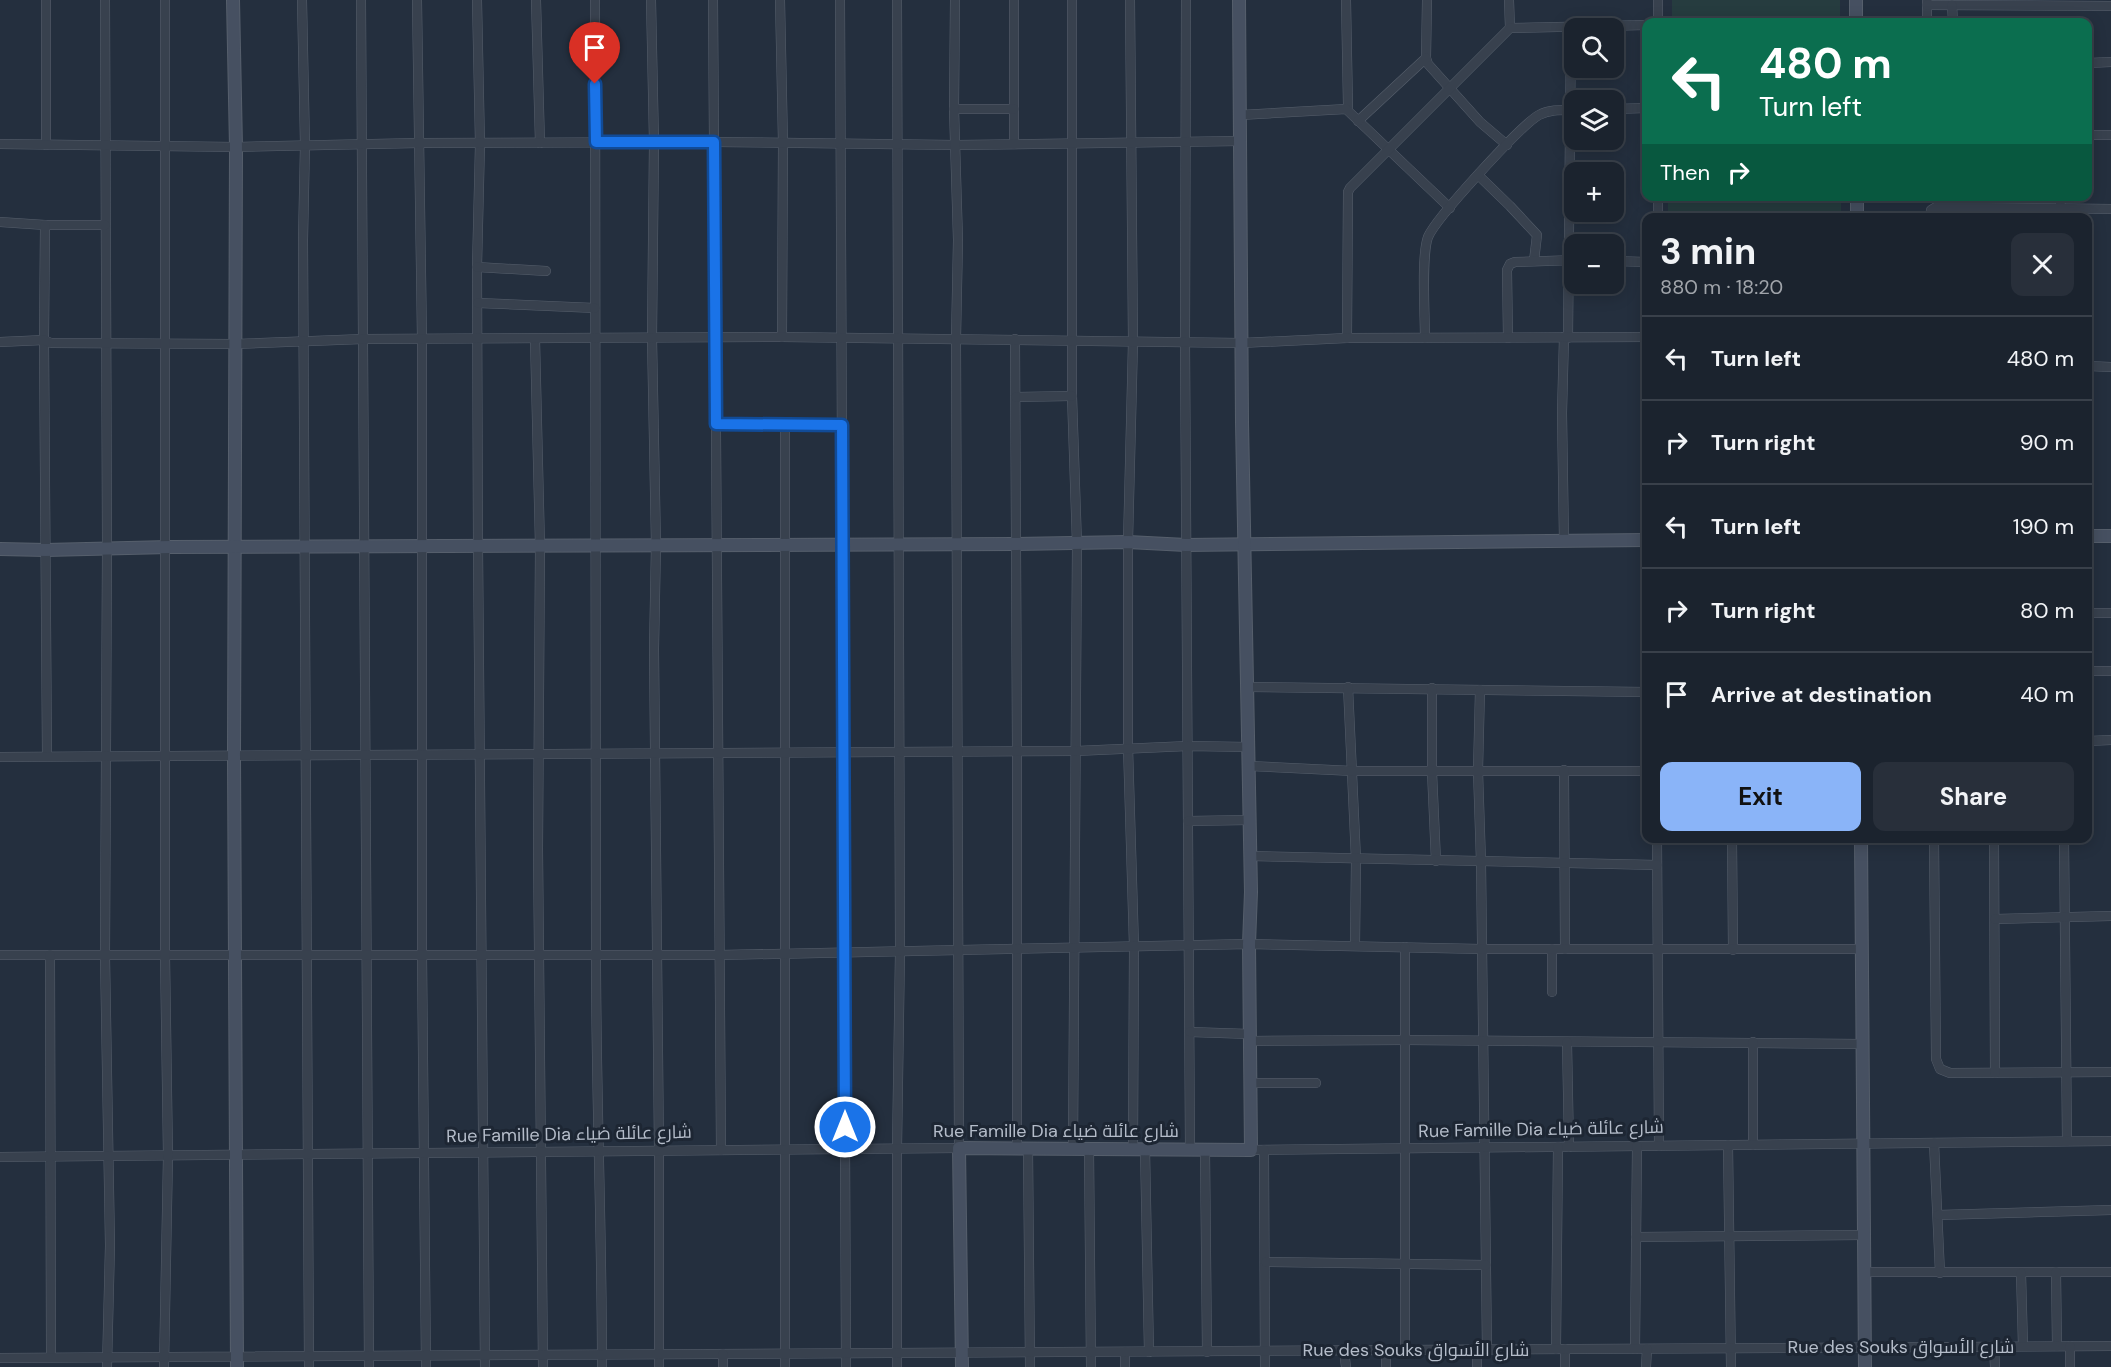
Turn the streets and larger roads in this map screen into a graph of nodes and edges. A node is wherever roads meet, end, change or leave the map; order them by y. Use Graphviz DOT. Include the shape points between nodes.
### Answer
graph roads {
  1 [pos="46,0"];
  2 [pos="105,0"];
  3 [pos="165,0"];
  4 [pos="233,0"];
  5 [pos="302,0"];
  6 [pos="361,0"];
  7 [pos="417,0"];
  8 [pos="477,0"];
  9 [pos="536,0"];
  10 [pos="595,0"];
  11 [pos="651,0"];
  12 [pos="713,0"];
  13 [pos="780,0"];
  14 [pos="840,0"];
  15 [pos="897,0"];
  16 [pos="955,0"];
  17 [pos="1014,0"];
  18 [pos="1072,0"];
  19 [pos="1130,0"];
  20 [pos="1186,0"];
  21 [pos="1239,0"];
  22 [pos="1346,0"];
  23 [pos="1427,0"];
  24 [pos="1509,0"];
  25 [pos="1658,0"];
  26 [pos="1856,0"];
  27 [pos="1927,3"];
  28 [pos="1953,5"];
  29 [pos="2111,6"];
  30 [pos="1658,18"];
  31 [pos="1856,18"];
  32 [pos="1953,18"];
  33 [pos="1624,25"];
  34 [pos="1642,25"];
  35 [pos="1564,26"];
  36 [pos="1510,28"];
  37 [pos="1426,58"];
  38 [pos="2092,63"];
  39 [pos="2111,63"];
  40 [pos="1449,90"];
  41 [pos="1642,108"];
  42 [pos="954,109"];
  43 [pos="1014,109"];
  44 [pos="1346,109"];
  45 [pos="1624,109"];
  46 [pos="1564,111"];
  47 [pos="1240,115"];
  48 [pos="1358,121"];
  49 [pos="2092,135"];
  50 [pos="2111,135"];
  51 [pos="1186,141"];
  52 [pos="1240,141"];
  53 [pos="596,142"];
  54 [pos="654,142"];
  55 [pos="714,142"];
  56 [pos="783,142"];
  57 [pos="1071,142"];
  58 [pos="1131,142"];
  59 [pos="419,143"];
  60 [pos="540,143"];
  61 [pos="840,143"];
  62 [pos="0,144"];
  63 [pos="361,144"];
  64 [pos="480,144"];
  65 [pos="898,144"];
  66 [pos="1014,144"];
  67 [pos="46,145"];
  68 [pos="104,145"];
  69 [pos="305,145"];
  70 [pos="956,145"];
  71 [pos="1507,145"];
  72 [pos="164,146"];
  73 [pos="236,147"];
  74 [pos="1388,149"];
  75 [pos="1573,150"];
  76 [pos="1478,175"];
  77 [pos="2060,201"];
  78 [pos="2061,207"];
  79 [pos="1450,208"];
  80 [pos="2111,209"];
  81 [pos="1931,213"];
  82 [pos="1992,213"];
  83 [pos="2061,213"];
  84 [pos="0,222"];
  85 [pos="45,225"];
  86 [pos="105,225"];
  87 [pos="1572,234"];
  88 [pos="1564,260"];
  89 [pos="1534,261"];
  90 [pos="1624,261"];
  91 [pos="1642,262"];
  92 [pos="477,267"];
  93 [pos="546,271"];
  94 [pos="1569,294"];
  95 [pos="478,303"];
  96 [pos="595,308"];
  97 [pos="1642,337"];
  98 [pos="652,338"];
  99 [pos="715,338"];
  100 [pos="783,338"];
  101 [pos="1425,338"];
  102 [pos="1508,338"];
  103 [pos="1566,338"];
  104 [pos="363,339"];
  105 [pos="422,339"];
  106 [pos="535,339"];
  107 [pos="595,339"];
  108 [pos="841,339"];
  109 [pos="897,339"];
  110 [pos="956,339"];
  111 [pos="1015,339"];
  112 [pos="1347,339"];
  113 [pos="44,340"];
  114 [pos="304,340"];
  115 [pos="478,340"];
  116 [pos="0,342"];
  117 [pos="1072,342"];
  118 [pos="1133,342"];
  119 [pos="1185,342"];
  120 [pos="1241,343"];
  121 [pos="106,344"];
  122 [pos="234,344"];
  123 [pos="166,345"];
  124 [pos="2092,366"];
  125 [pos="2111,366"];
  126 [pos="1072,396"];
  127 [pos="1016,397"];
  128 [pos="716,424"];
  129 [pos="785,425"];
  130 [pos="842,425"];
  131 [pos="2092,536"];
  132 [pos="2111,536"];
  133 [pos="1642,540"];
  134 [pos="1564,541"];
  135 [pos="1128,543"];
  136 [pos="899,544"];
  137 [pos="957,544"];
  138 [pos="1015,544"];
  139 [pos="1077,544"];
  140 [pos="1245,544"];
  141 [pos="596,545"];
  142 [pos="656,545"];
  143 [pos="717,545"];
  144 [pos="786,545"];
  145 [pos="842,545"];
  146 [pos="1186,545"];
  147 [pos="363,546"];
  148 [pos="421,546"];
  149 [pos="478,546"];
  150 [pos="540,546"];
  151 [pos="107,547"];
  152 [pos="166,547"];
  153 [pos="236,547"];
  154 [pos="305,547"];
  155 [pos="0,549"];
  156 [pos="46,550"];
  157 [pos="2092,613"];
  158 [pos="2111,613"];
  159 [pos="2092,671"];
  160 [pos="2111,671"];
  161 [pos="1248,687"];
  162 [pos="1348,687"];
  163 [pos="1432,688"];
  164 [pos="1480,690"];
  165 [pos="1642,692"];
  166 [pos="2111,740"];
  167 [pos="2092,741"];
  168 [pos="1188,746"];
  169 [pos="1128,747"];
  170 [pos="1249,747"];
  171 [pos="1017,751"];
  172 [pos="1076,751"];
  173 [pos="843,752"];
  174 [pos="900,752"];
  175 [pos="958,752"];
  176 [pos="655,753"];
  177 [pos="718,753"];
  178 [pos="786,753"];
  179 [pos="480,754"];
  180 [pos="538,754"];
  181 [pos="596,754"];
  182 [pos="365,755"];
  183 [pos="422,755"];
  184 [pos="47,756"];
  185 [pos="105,756"];
  186 [pos="165,756"];
  187 [pos="234,756"];
  188 [pos="305,756"];
  189 [pos="0,757"];
  190 [pos="1248,766"];
  191 [pos="1564,770"];
  192 [pos="1353,771"];
  193 [pos="1478,771"];
  194 [pos="1642,771"];
  195 [pos="1432,772"];
  196 [pos="1249,819"];
  197 [pos="1188,821"];
  198 [pos="1657,843"];
  199 [pos="1732,843"];
  200 [pos="1861,843"];
  201 [pos="1934,843"];
  202 [pos="1994,843"];
  203 [pos="2064,843"];
  204 [pos="1250,856"];
  205 [pos="1356,859"];
  206 [pos="1436,861"];
  207 [pos="1482,862"];
  208 [pos="1564,863"];
  209 [pos="1657,865"];
  210 [pos="2111,916"];
  211 [pos="2064,917"];
  212 [pos="1995,919"];
  213 [pos="1249,944"];
  214 [pos="1190,945"];
  215 [pos="1355,945"];
  216 [pos="1134,946"];
  217 [pos="1405,947"];
  218 [pos="1075,948"];
  219 [pos="1017,949"];
  220 [pos="1481,949"];
  221 [pos="1552,949"];
  222 [pos="1565,949"];
  223 [pos="1862,949"];
  224 [pos="958,950"];
  225 [pos="1658,950"];
  226 [pos="1733,950"];
  227 [pos="900,951"];
  228 [pos="844,952"];
  229 [pos="235,954"];
  230 [pos="307,954"];
  231 [pos="365,954"];
  232 [pos="422,954"];
  233 [pos="786,954"];
  234 [pos="0,955"];
  235 [pos="50,955"];
  236 [pos="165,955"];
  237 [pos="481,955"];
  238 [pos="539,955"];
  239 [pos="596,955"];
  240 [pos="656,955"];
  241 [pos="720,955"];
  242 [pos="105,956"];
  243 [pos="1552,992"];
  244 [pos="1190,1032"];
  245 [pos="1250,1038"];
  246 [pos="1405,1040"];
  247 [pos="1483,1041"];
  248 [pos="1567,1042"];
  249 [pos="1660,1042"];
  250 [pos="1753,1042"];
  251 [pos="1862,1044"];
  252 [pos="2111,1072"];
  253 [pos="1995,1073"];
  254 [pos="2066,1073"];
  255 [pos="1250,1083"];
  256 [pos="1316,1083"];
  257 [pos="2067,1141"];
  258 [pos="2111,1141"];
  259 [pos="1863,1143"];
  260 [pos="1934,1143"];
  261 [pos="1728,1145"];
  262 [pos="1753,1145"];
  263 [pos="1637,1146"];
  264 [pos="1659,1146"];
  265 [pos="1558,1147"];
  266 [pos="1569,1147"];
  267 [pos="959,1148"];
  268 [pos="1022,1148"];
  269 [pos="1406,1148"];
  270 [pos="1484,1148"];
  271 [pos="845,1149"];
  272 [pos="897,1149"];
  273 [pos="1073,1149"];
  274 [pos="1089,1149"];
  275 [pos="1139,1149"];
  276 [pos="721,1150"];
  277 [pos="785,1150"];
  278 [pos="1190,1150"];
  279 [pos="1205,1150"];
  280 [pos="1251,1150"];
  281 [pos="1264,1150"];
  282 [pos="659,1151"];
  283 [pos="542,1152"];
  284 [pos="598,1152"];
  285 [pos="484,1153"];
  286 [pos="368,1154"];
  287 [pos="424,1154"];
  288 [pos="309,1155"];
  289 [pos="168,1156"];
  290 [pos="236,1156"];
  291 [pos="0,1157"];
  292 [pos="110,1157"];
  293 [pos="52,1158"];
  294 [pos="2111,1210"];
  295 [pos="1938,1215"];
  296 [pos="1864,1235"];
  297 [pos="1729,1236"];
  298 [pos="1636,1237"];
  299 [pos="1266,1262"];
  300 [pos="1405,1264"];
  301 [pos="1486,1264"];
  302 [pos="1864,1272"];
  303 [pos="2056,1272"];
  304 [pos="2111,1272"];
  305 [pos="1940,1273"];
  306 [pos="2021,1273"];
  307 [pos="2057,1346"];
  308 [pos="2070,1346"];
  309 [pos="2111,1346"];
  310 [pos="1865,1347"];
  311 [pos="1994,1347"];
  312 [pos="2023,1347"];
  313 [pos="1560,1349"];
  314 [pos="1635,1349"];
  315 [pos="1647,1349"];
  316 [pos="1731,1349"];
  317 [pos="1344,1350"];
  318 [pos="1386,1350"];
  319 [pos="1405,1350"];
  320 [pos="1482,1350"];
  321 [pos="1125,1352"];
  322 [pos="1149,1352"];
  323 [pos="1207,1352"];
  324 [pos="1265,1352"];
  325 [pos="1030,1353"];
  326 [pos="1091,1353"];
  327 [pos="723,1354"];
  328 [pos="785,1354"];
  329 [pos="846,1354"];
  330 [pos="897,1354"];
  331 [pos="962,1354"];
  332 [pos="485,1355"];
  333 [pos="543,1355"];
  334 [pos="602,1355"];
  335 [pos="659,1355"];
  336 [pos="107,1356"];
  337 [pos="164,1356"];
  338 [pos="309,1356"];
  339 [pos="369,1356"];
  340 [pos="426,1356"];
  341 [pos="51,1357"];
  342 [pos="0,1358"];
  343 [pos="237,1362"];
  344 [pos="107,1367"];
  345 [pos="164,1367"];
  346 [pos="309,1367"];
  347 [pos="369,1367"];
  348 [pos="426,1367"];
  349 [pos="485,1367"];
  350 [pos="543,1367"];
  351 [pos="602,1367"];
  352 [pos="659,1367"];
  353 [pos="723,1367"];
  354 [pos="785,1367"];
  355 [pos="846,1367"];
  356 [pos="897,1367"];
  357 [pos="962,1367"];
  358 [pos="1030,1367"];
  359 [pos="1091,1367"];
  360 [pos="1125,1367"];
  361 [pos="1265,1367"];
  362 [pos="1346,1367"];
  363 [pos="1386,1367"];
  364 [pos="1477,1367"];
  365 [pos="1565,1367"];
  366 [pos="1646,1367"];
  367 [pos="1731,1367"];
  368 [pos="1865,1367"];
  369 [pos="1995,1367"];
  370 [pos="2070,1367"];
  1 -- 67 [label="street"];
  2 -- 68 [label="street"];
  3 -- 72 [label="street"];
  4 -- 73 [label="street"];
  5 -- 69 [label="street"];
  6 -- 63 [label="street"];
  7 -- 59 [label="street"];
  8 -- 64 [label="street"];
  9 -- 60 [label="street"];
  10 -- 53 [label="street"];
  11 -- 54 [label="street"];
  12 -- 55 [label="street"];
  13 -- 56 [label="street"];
  14 -- 61 [label="street"];
  15 -- 65 [label="street"];
  16 -- 42 [label="street"];
  17 -- 43 [label="street"];
  18 -- 57 [label="street"];
  19 -- 58 [label="street"];
  20 -- 51 [label="street"];
  21 -- 47 [label="street"];
  22 -- 44 [label="street"];
  23 -- 37 [label="street"];
  24 -- 36 [label="street"];
  25 -- 30 [label="street"];
  26 -- 31 [label="street"];
  27 -- 28 [label="street"];
  28 -- 29 [label="street"];
  28 -- 32 [label="street"];
  33 -- 34 [label="street"];
  35 -- 36 [label="street"];
  36 -- 40 [label="street"];
  37 -- 40 [label="street"];
  37 -- 48 [label="street"];
  38 -- 39 [label="street"];
  40 -- 71 [label="street"];
  40 -- 74 [label="street"];
  41 -- 45 [label="street"];
  42 -- 43 [label="street"];
  42 -- 70 [label="street"];
  43 -- 66 [label="street"];
  44 -- 47 [label="street"];
  44 -- 48 [label="street"];
  46 -- 71 [label="street" via="1542,113"];
  47 -- 52 [label="street"];
  48 -- 74 [label="street"];
  49 -- 50 [label="street"];
  51 -- 52 [label="street"];
  51 -- 58 [label="street"];
  51 -- 119 [label="street"];
  52 -- 120 [label="street"];
  53 -- 54 [label="street"];
  53 -- 60 [label="street"];
  53 -- 96 [label="street"];
  54 -- 55 [label="street"];
  54 -- 98 [label="street"];
  55 -- 56 [label="street"];
  55 -- 99 [label="street"];
  56 -- 61 [label="street"];
  56 -- 100 [label="street"];
  57 -- 58 [label="street"];
  57 -- 66 [label="street"];
  57 -- 117 [label="street"];
  58 -- 118 [label="street"];
  59 -- 63 [label="street"];
  59 -- 64 [label="street"];
  59 -- 105 [label="street"];
  60 -- 64 [label="street"];
  61 -- 65 [label="street"];
  61 -- 108 [label="street"];
  62 -- 67 [label="street"];
  63 -- 69 [label="street"];
  63 -- 104 [label="street"];
  64 -- 92 [label="street"];
  65 -- 70 [label="street"];
  65 -- 109 [label="street"];
  66 -- 70 [label="street"];
  67 -- 68 [label="street"];
  68 -- 72 [label="street"];
  68 -- 86 [label="street"];
  69 -- 73 [label="street"];
  69 -- 114 [label="street"];
  70 -- 110 [label="street"];
  71 -- 76 [label="street"];
  72 -- 73 [label="street"];
  72 -- 123 [label="street"];
  73 -- 122 [label="street"];
  74 -- 79 [label="street"];
  74 -- 112 [label="street" via="1348,192"];
  75 -- 87 [label="street"];
  76 -- 79 [label="street"];
  76 -- 89 [label="street" via="1537,235"];
  77 -- 78 [label="street"];
  78 -- 80 [label="street"];
  78 -- 82 [label="street"];
  78 -- 83 [label="street"];
  79 -- 101 [label="street" via="1428,240"];
  81 -- 82 [label="street" via="1936,207"];
  84 -- 85 [label="street"];
  85 -- 86 [label="street"];
  85 -- 113 [label="street"];
  86 -- 121 [label="street"];
  88 -- 89 [label="street"];
  89 -- 102 [label="street" via="1515,262 1507,270"];
  90 -- 91 [label="street"];
  92 -- 93 [label="street"];
  92 -- 95 [label="street"];
  94 -- 103 [label="street"];
  95 -- 96 [label="street"];
  95 -- 115 [label="street"];
  96 -- 107 [label="street"];
  97 -- 103 [label="street"];
  98 -- 99 [label="street"];
  98 -- 107 [label="street"];
  98 -- 142 [label="street"];
  99 -- 100 [label="street"];
  99 -- 128 [label="street"];
  100 -- 108 [label="street"];
  101 -- 102 [label="street"];
  101 -- 112 [label="street"];
  102 -- 103 [label="street"];
  103 -- 134 [label="street" via="1562,412"];
  104 -- 105 [label="street"];
  104 -- 114 [label="street"];
  104 -- 147 [label="street"];
  105 -- 115 [label="street"];
  105 -- 148 [label="street"];
  106 -- 107 [label="street"];
  106 -- 115 [label="street"];
  106 -- 150 [label="street"];
  107 -- 141 [label="street"];
  108 -- 109 [label="street"];
  108 -- 130 [label="street"];
  109 -- 110 [label="street"];
  109 -- 136 [label="street"];
  110 -- 111 [label="street"];
  110 -- 137 [label="street"];
  111 -- 117 [label="street"];
  111 -- 127 [label="street"];
  112 -- 120 [label="street"];
  113 -- 116 [label="street"];
  113 -- 121 [label="street"];
  113 -- 156 [label="street"];
  114 -- 122 [label="street"];
  114 -- 154 [label="street"];
  115 -- 149 [label="street"];
  117 -- 118 [label="street"];
  117 -- 126 [label="street"];
  118 -- 119 [label="street"];
  118 -- 135 [label="street"];
  119 -- 120 [label="street"];
  119 -- 146 [label="street"];
  120 -- 140 [label="street"];
  121 -- 123 [label="street"];
  121 -- 151 [label="street"];
  122 -- 123 [label="street"];
  122 -- 153 [label="street"];
  123 -- 152 [label="street"];
  124 -- 125 [label="street"];
  126 -- 127 [label="street"];
  126 -- 139 [label="street"];
  127 -- 138 [label="street"];
  128 -- 129 [label="street"];
  128 -- 143 [label="street"];
  129 -- 130 [label="street"];
  129 -- 144 [label="street"];
  130 -- 145 [label="street"];
  131 -- 132 [label="street"];
  133 -- 134 [label="street"];
  134 -- 140 [label="street"];
  135 -- 139 [label="street"];
  135 -- 146 [label="street"];
  135 -- 169 [label="street"];
  136 -- 137 [label="street"];
  136 -- 145 [label="street"];
  136 -- 174 [label="street"];
  137 -- 138 [label="street"];
  137 -- 175 [label="street"];
  138 -- 139 [label="street"];
  138 -- 171 [label="street"];
  139 -- 172 [label="street"];
  140 -- 146 [label="street"];
  140 -- 161 [label="street"];
  141 -- 142 [label="street"];
  141 -- 150 [label="street"];
  141 -- 181 [label="street"];
  142 -- 143 [label="street"];
  142 -- 176 [label="street"];
  143 -- 144 [label="street"];
  143 -- 177 [label="street"];
  144 -- 145 [label="street"];
  144 -- 178 [label="street"];
  145 -- 173 [label="street"];
  146 -- 168 [label="street"];
  147 -- 148 [label="street"];
  147 -- 154 [label="street"];
  147 -- 182 [label="street"];
  148 -- 149 [label="street"];
  148 -- 183 [label="street"];
  149 -- 150 [label="street"];
  149 -- 179 [label="street"];
  150 -- 180 [label="street"];
  151 -- 152 [label="street"];
  151 -- 156 [label="street"];
  151 -- 185 [label="street"];
  152 -- 153 [label="street"];
  152 -- 186 [label="street"];
  153 -- 154 [label="street"];
  153 -- 187 [label="street"];
  154 -- 188 [label="street"];
  155 -- 156 [label="street"];
  156 -- 184 [label="street"];
  157 -- 158 [label="street"];
  159 -- 160 [label="street"];
  161 -- 162 [label="street"];
  161 -- 170 [label="street"];
  162 -- 163 [label="street"];
  162 -- 192 [label="street"];
  163 -- 164 [label="street"];
  163 -- 195 [label="street"];
  164 -- 165 [label="street"];
  164 -- 193 [label="street"];
  166 -- 167 [label="street"];
  168 -- 169 [label="street"];
  168 -- 170 [label="street"];
  168 -- 197 [label="street"];
  169 -- 172 [label="street"];
  169 -- 216 [label="street"];
  170 -- 190 [label="street"];
  171 -- 172 [label="street"];
  171 -- 175 [label="street"];
  171 -- 219 [label="street"];
  172 -- 218 [label="street"];
  173 -- 174 [label="street"];
  173 -- 178 [label="street"];
  173 -- 228 [label="street"];
  174 -- 175 [label="street"];
  174 -- 227 [label="street"];
  175 -- 224 [label="street"];
  176 -- 177 [label="street"];
  176 -- 181 [label="street"];
  176 -- 240 [label="street"];
  177 -- 178 [label="street"];
  177 -- 241 [label="street"];
  178 -- 233 [label="street"];
  179 -- 180 [label="street"];
  179 -- 183 [label="street"];
  179 -- 237 [label="street"];
  180 -- 181 [label="street"];
  180 -- 238 [label="street"];
  181 -- 239 [label="street"];
  182 -- 183 [label="street"];
  182 -- 188 [label="street"];
  182 -- 231 [label="street"];
  183 -- 232 [label="street"];
  184 -- 185 [label="street"];
  184 -- 189 [label="street"];
  185 -- 186 [label="street"];
  185 -- 242 [label="street"];
  186 -- 187 [label="street"];
  186 -- 236 [label="street"];
  187 -- 188 [label="street"];
  187 -- 229 [label="street"];
  188 -- 230 [label="street"];
  190 -- 192 [label="street"];
  190 -- 196 [label="street"];
  191 -- 193 [label="street"];
  191 -- 194 [label="street"];
  191 -- 208 [label="street"];
  192 -- 195 [label="street"];
  192 -- 205 [label="street"];
  193 -- 195 [label="street"];
  193 -- 207 [label="street"];
  195 -- 206 [label="street"];
  196 -- 197 [label="street"];
  196 -- 204 [label="street"];
  197 -- 214 [label="street"];
  198 -- 209 [label="street"];
  199 -- 226 [label="street"];
  200 -- 223 [label="street"];
  201 -- 253 [label="street" via="1937,1065 1950,1073"];
  202 -- 212 [label="street"];
  203 -- 211 [label="street"];
  204 -- 205 [label="street"];
  204 -- 213 [label="street"];
  205 -- 206 [label="street"];
  205 -- 215 [label="street"];
  206 -- 207 [label="street"];
  207 -- 208 [label="street"];
  207 -- 220 [label="street"];
  208 -- 209 [label="street"];
  208 -- 222 [label="street"];
  209 -- 225 [label="street"];
  210 -- 211 [label="street"];
  211 -- 212 [label="street"];
  211 -- 254 [label="street"];
  212 -- 253 [label="street"];
  213 -- 214 [label="street"];
  213 -- 215 [label="street"];
  213 -- 245 [label="street"];
  214 -- 216 [label="street"];
  214 -- 244 [label="street"];
  215 -- 217 [label="street"];
  216 -- 218 [label="street"];
  216 -- 275 [label="street"];
  217 -- 220 [label="street"];
  217 -- 246 [label="street"];
  218 -- 219 [label="street"];
  218 -- 273 [label="street"];
  219 -- 224 [label="street"];
  219 -- 268 [label="street"];
  220 -- 221 [label="street"];
  220 -- 247 [label="street"];
  221 -- 222 [label="street"];
  221 -- 243 [label="street"];
  222 -- 225 [label="street"];
  223 -- 226 [label="street"];
  223 -- 251 [label="street"];
  224 -- 227 [label="street"];
  224 -- 267 [label="street"];
  225 -- 226 [label="street"];
  225 -- 249 [label="street"];
  227 -- 228 [label="street"];
  227 -- 272 [label="street"];
  228 -- 233 [label="street"];
  228 -- 271 [label="street"];
  229 -- 230 [label="street"];
  229 -- 236 [label="street"];
  229 -- 290 [label="street"];
  230 -- 231 [label="street"];
  230 -- 288 [label="street"];
  231 -- 232 [label="street"];
  231 -- 286 [label="street"];
  232 -- 237 [label="street"];
  232 -- 287 [label="street"];
  233 -- 241 [label="street"];
  233 -- 277 [label="street"];
  234 -- 235 [label="street"];
  235 -- 242 [label="street"];
  235 -- 293 [label="street"];
  236 -- 242 [label="street"];
  236 -- 289 [label="street"];
  237 -- 238 [label="street"];
  237 -- 285 [label="street"];
  238 -- 239 [label="street"];
  238 -- 283 [label="street"];
  239 -- 240 [label="street"];
  239 -- 284 [label="street"];
  240 -- 241 [label="street"];
  240 -- 282 [label="street"];
  241 -- 276 [label="street"];
  242 -- 292 [label="street"];
  244 -- 245 [label="street"];
  244 -- 278 [label="street"];
  245 -- 246 [label="street"];
  245 -- 255 [label="street"];
  246 -- 247 [label="street"];
  246 -- 269 [label="street"];
  247 -- 248 [label="street"];
  247 -- 270 [label="street"];
  248 -- 249 [label="street"];
  248 -- 266 [label="street"];
  249 -- 250 [label="street"];
  249 -- 264 [label="street"];
  250 -- 251 [label="street"];
  250 -- 262 [label="street"];
  251 -- 259 [label="street"];
  252 -- 254 [label="street"];
  253 -- 254 [label="street"];
  254 -- 257 [label="street"];
  255 -- 256 [label="street"];
  255 -- 280 [label="street"];
  257 -- 258 [label="street, Rue Famille Dia شارع عائلة ضياء"];
  257 -- 260 [label="street, Rue Famille Dia شارع عائلة ضياء"];
  259 -- 260 [label="street, Rue Famille Dia شارع عائلة ضياء"];
  259 -- 262 [label="street, Rue Famille Dia شارع عائلة ضياء"];
  259 -- 296 [label="street"];
  260 -- 295 [label="street"];
  261 -- 262 [label="street, Rue Famille Dia شارع عائلة ضياء"];
  261 -- 264 [label="street, Rue Famille Dia شارع عائلة ضياء"];
  261 -- 297 [label="street"];
  263 -- 264 [label="street, Rue Famille Dia شارع عائلة ضياء"];
  263 -- 266 [label="street, Rue Famille Dia شارع عائلة ضياء"];
  263 -- 298 [label="street"];
  265 -- 266 [label="street, Rue Famille Dia شارع عائلة ضياء"];
  265 -- 270 [label="street, Rue Famille Dia شارع عائلة ضياء"];
  265 -- 313 [label="street"];
  267 -- 268 [label="street, Rue Famille Dia شارع عائلة ضياء"];
  267 -- 272 [label="street, Rue Famille Dia شارع عائلة ضياء"];
  267 -- 331 [label="street"];
  268 -- 273 [label="street, Rue Famille Dia شارع عائلة ضياء"];
  268 -- 325 [label="street"];
  269 -- 270 [label="street, Rue Famille Dia شارع عائلة ضياء"];
  269 -- 281 [label="street, Rue Famille Dia شارع عائلة ضياء"];
  269 -- 300 [label="street"];
  270 -- 301 [label="street"];
  271 -- 272 [label="street, Rue Famille Dia شارع عائلة ضياء"];
  271 -- 277 [label="street, Rue Famille Dia شارع عائلة ضياء"];
  271 -- 329 [label="street"];
  272 -- 330 [label="street"];
  273 -- 274 [label="street, Rue Famille Dia شارع عائلة ضياء"];
  274 -- 275 [label="street, Rue Famille Dia شارع عائلة ضياء"];
  274 -- 326 [label="street"];
  275 -- 278 [label="street, Rue Famille Dia شارع عائلة ضياء"];
  275 -- 322 [label="street"];
  276 -- 277 [label="street, Rue Famille Dia شارع عائلة ضياء"];
  276 -- 282 [label="street, Rue Famille Dia شارع عائلة ضياء"];
  277 -- 328 [label="street"];
  278 -- 279 [label="street, Rue Famille Dia شارع عائلة ضياء"];
  279 -- 280 [label="street, Rue Famille Dia شارع عائلة ضياء"];
  279 -- 323 [label="street"];
  280 -- 281 [label="street, Rue Famille Dia شارع عائلة ضياء"];
  281 -- 299 [label="street"];
  282 -- 284 [label="street, Rue Famille Dia شارع عائلة ضياء"];
  282 -- 335 [label="street"];
  283 -- 284 [label="street, Rue Famille Dia شارع عائلة ضياء"];
  283 -- 285 [label="street, Rue Famille Dia شارع عائلة ضياء"];
  283 -- 333 [label="street"];
  284 -- 334 [label="street"];
  285 -- 287 [label="street, Rue Famille Dia شارع عائلة ضياء"];
  285 -- 332 [label="street"];
  286 -- 287 [label="street, Rue Famille Dia شارع عائلة ضياء"];
  286 -- 288 [label="street, Rue Famille Dia شارع عائلة ضياء"];
  286 -- 339 [label="street"];
  287 -- 340 [label="street"];
  288 -- 290 [label="street, Rue Famille Dia شارع عائلة ضياء"];
  288 -- 338 [label="street"];
  289 -- 290 [label="street, Rue Famille Dia شارع عائلة ضياء"];
  289 -- 292 [label="street, Rue Famille Dia شارع عائلة ضياء"];
  289 -- 337 [label="street"];
  290 -- 343 [label="street"];
  291 -- 293 [label="street, Rue Famille Dia شارع عائلة ضياء"];
  292 -- 293 [label="street, Rue Famille Dia شارع عائلة ضياء"];
  292 -- 336 [label="street"];
  293 -- 341 [label="street"];
  294 -- 295 [label="street"];
  295 -- 305 [label="street"];
  296 -- 297 [label="street"];
  296 -- 302 [label="street"];
  297 -- 298 [label="street"];
  297 -- 316 [label="street"];
  298 -- 314 [label="street"];
  299 -- 300 [label="street"];
  299 -- 324 [label="street"];
  300 -- 301 [label="street"];
  300 -- 319 [label="street"];
  301 -- 320 [label="street"];
  302 -- 305 [label="street"];
  302 -- 310 [label="street"];
  303 -- 304 [label="street"];
  303 -- 306 [label="street"];
  303 -- 307 [label="street"];
  305 -- 306 [label="street"];
  306 -- 312 [label="street"];
  307 -- 308 [label="street, Rue des Souks شارع الأسواق"];
  307 -- 312 [label="street, Rue des Souks شارع الأسواق"];
  308 -- 309 [label="street, Rue des Souks شارع الأسواق"];
  308 -- 370 [label="street"];
  310 -- 311 [label="street, Rue des Souks شارع الأسواق"];
  310 -- 316 [label="street, Rue des Souks شارع الأسواق"];
  310 -- 368 [label="street"];
  311 -- 312 [label="street, Rue des Souks شارع الأسواق"];
  311 -- 369 [label="street"];
  313 -- 314 [label="street, Rue des Souks شارع الأسواق"];
  313 -- 320 [label="street, Rue des Souks شارع الأسواق"];
  313 -- 365 [label="street"];
  314 -- 315 [label="street, Rue des Souks شارع الأسواق"];
  315 -- 316 [label="street, Rue des Souks شارع الأسواق"];
  315 -- 366 [label="street"];
  316 -- 367 [label="street"];
  317 -- 318 [label="street, Rue des Souks شارع الأسواق"];
  317 -- 324 [label="street, Rue des Souks شارع الأسواق"];
  317 -- 362 [label="street"];
  318 -- 319 [label="street, Rue des Souks شارع الأسواق"];
  318 -- 363 [label="street"];
  319 -- 320 [label="street, Rue des Souks شارع الأسواق"];
  320 -- 364 [label="street"];
  321 -- 322 [label="street, Rue des Souks شارع الأسواق"];
  321 -- 326 [label="street, Rue des Souks شارع الأسواق"];
  321 -- 360 [label="street"];
  322 -- 323 [label="street, Rue des Souks شارع الأسواق"];
  323 -- 324 [label="street, Rue des Souks شارع الأسواق"];
  324 -- 361 [label="street"];
  325 -- 326 [label="street, Rue des Souks شارع الأسواق"];
  325 -- 331 [label="street, Rue des Souks شارع الأسواق"];
  325 -- 358 [label="street"];
  326 -- 359 [label="street"];
  327 -- 328 [label="street, Rue des Souks شارع الأسواق"];
  327 -- 335 [label="street, Rue des Souks شارع الأسواق"];
  327 -- 353 [label="street"];
  328 -- 329 [label="street, Rue des Souks شارع الأسواق"];
  328 -- 354 [label="street"];
  329 -- 330 [label="street, Rue des Souks شارع الأسواق"];
  329 -- 355 [label="street"];
  330 -- 331 [label="street, Rue des Souks شارع الأسواق"];
  330 -- 356 [label="street"];
  331 -- 357 [label="street"];
  332 -- 333 [label="street, Rue des Souks شارع الأسواق"];
  332 -- 340 [label="street, Rue des Souks شارع الأسواق"];
  332 -- 349 [label="street"];
  333 -- 334 [label="street, Rue des Souks شارع الأسواق"];
  333 -- 350 [label="street"];
  334 -- 335 [label="street, Rue des Souks شارع الأسواق"];
  334 -- 351 [label="street"];
  335 -- 352 [label="street"];
  336 -- 337 [label="street, Rue des Souks شارع الأسواق"];
  336 -- 341 [label="street, Rue des Souks شارع الأسواق"];
  336 -- 344 [label="street"];
  337 -- 343 [label="street, Rue des Souks شارع الأسواق"];
  337 -- 345 [label="street"];
  338 -- 339 [label="street, Rue des Souks شارع الأسواق"];
  338 -- 343 [label="street, Rue des Souks شارع الأسواق"];
  338 -- 346 [label="street"];
  339 -- 340 [label="street, Rue des Souks شارع الأسواق"];
  339 -- 347 [label="street"];
  340 -- 348 [label="street"];
  341 -- 342 [label="street, Rue des Souks شارع الأسواق"];
}
